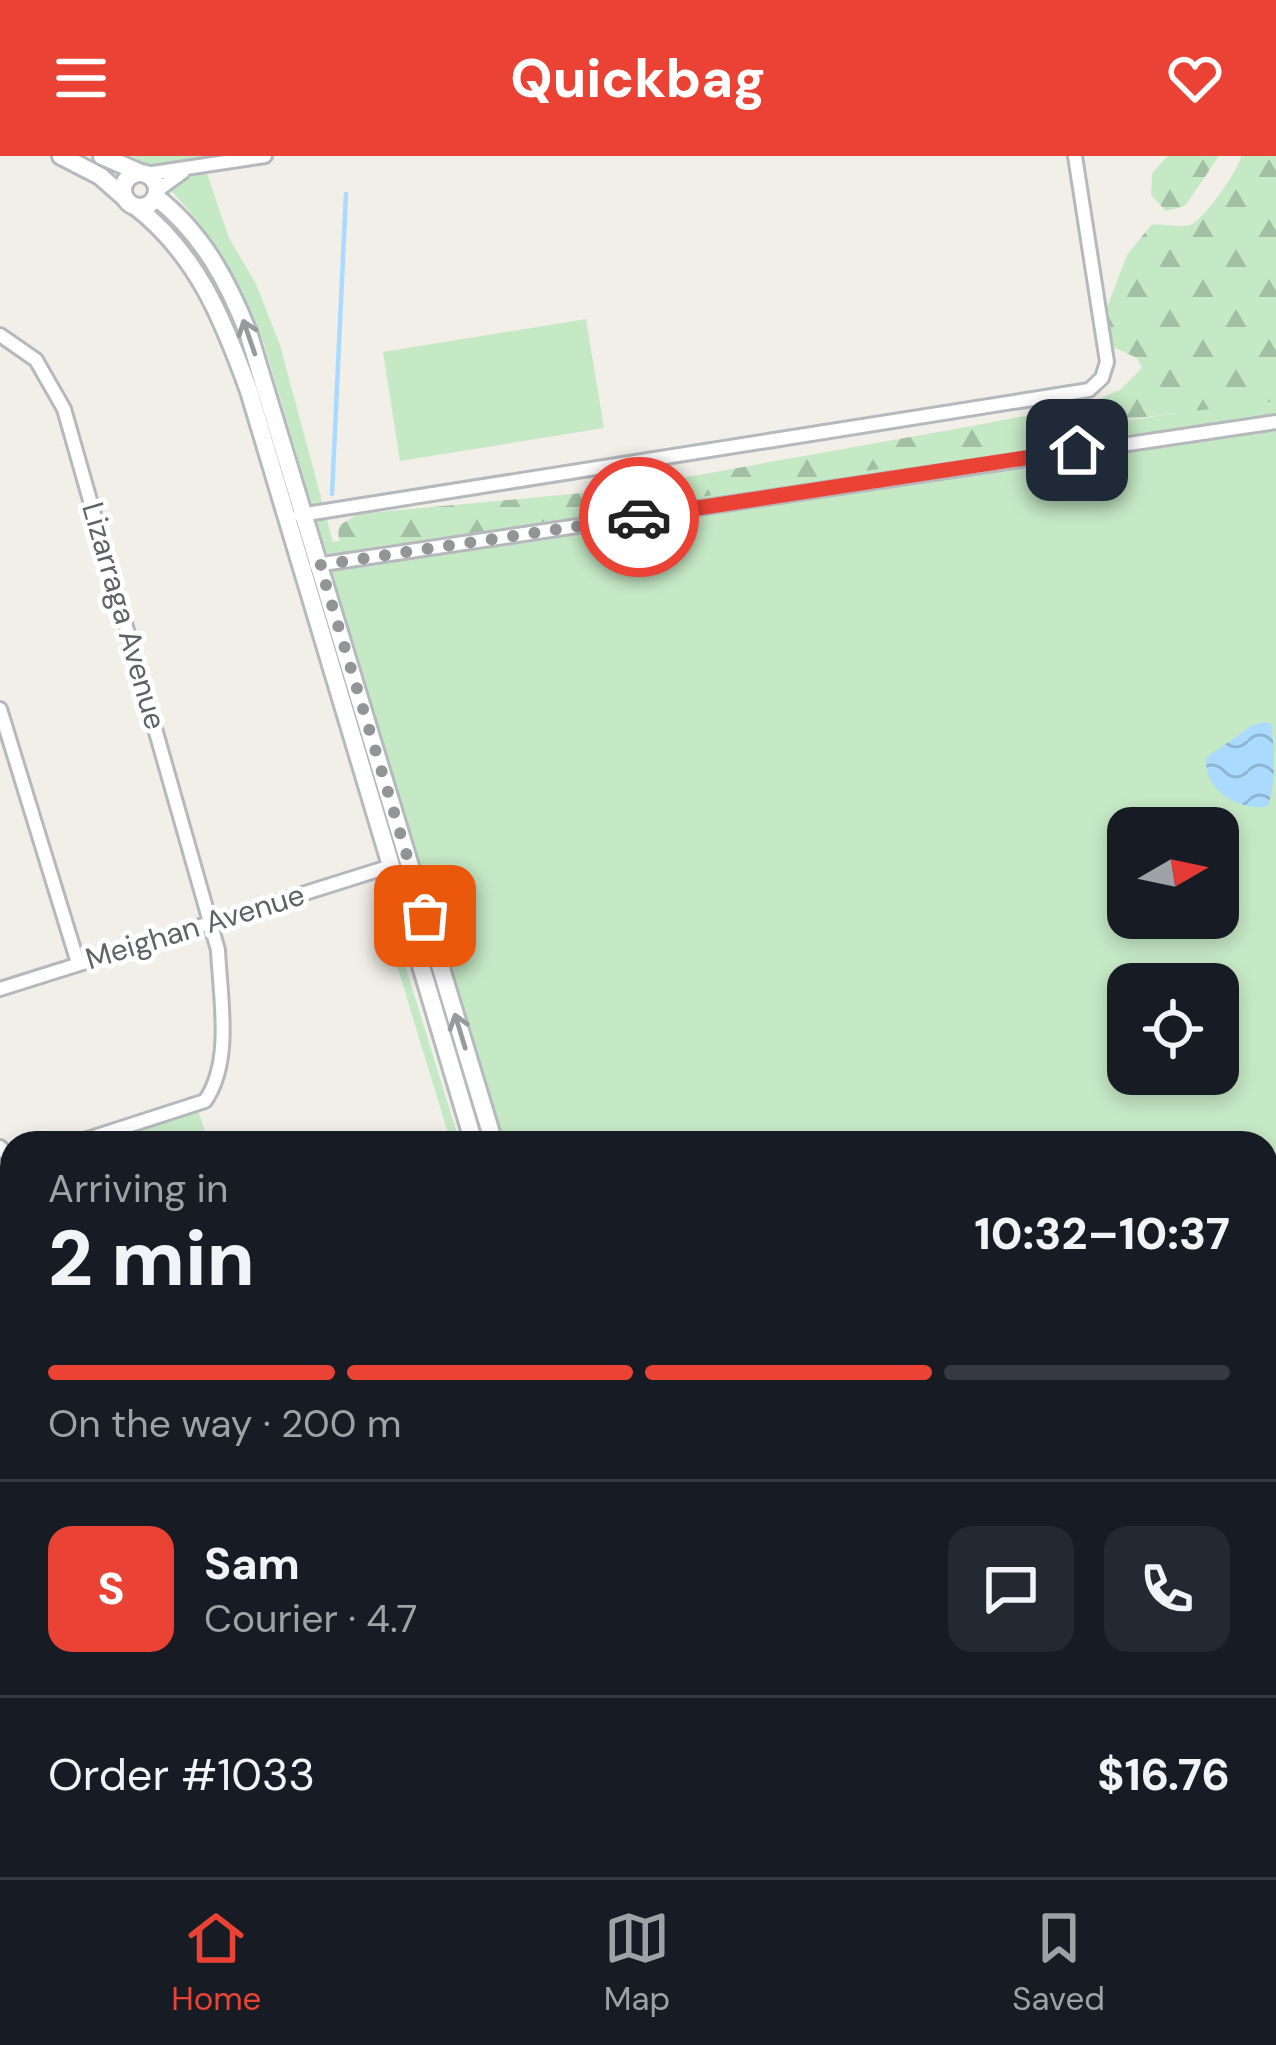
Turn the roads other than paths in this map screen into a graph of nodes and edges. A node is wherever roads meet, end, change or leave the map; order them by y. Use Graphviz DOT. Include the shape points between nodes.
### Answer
graph roads {
  1 [pos="61,156"];
  2 [pos="102,156"];
  3 [pos="265,156"];
  4 [pos="1075,156"];
  5 [pos="189,168"];
  6 [pos="143,173"];
  7 [pos="157,194"];
  8 [pos="130,202"];
  9 [pos="0,335"];
  10 [pos="1276,422"];
  11 [pos="296,517"];
  12 [pos="311,567"];
  13 [pos="0,709"];
  14 [pos="391,866"];
  15 [pos="211,921"];
  16 [pos="78,963"];
  17 [pos="0,989"];
  18 [pos="113,1131"];
  19 [pos="470,1131"];
  20 [pos="490,1131"];
  1 -- 8 [label="main road"];
  2 -- 6 [label="main road"];
  3 -- 5 [label="street"];
  4 -- 11 [label="street" via="1107,362 1089,390"];
  5 -- 6 [label="street"];
  5 -- 7 [label="street"];
  6 -- 7 [label="main road" via="155,180"];
  6 -- 8 [label="main road" via="126,181"];
  7 -- 8 [label="main road" via="149,205"];
  11 -- 7 [label="main road, one-way" via="236,302 201,241"];
  8 -- 11 [label="main road" via="182,250 218,310"];
  9 -- 15 [label="street, Lizarraga Avenue" via="36,360 64,409"];
  10 -- 12 [label="street"];
  11 -- 12 [label="main road"];
  12 -- 14 [label="main road"];
  20 -- 12 [label="main road, one-way"];
  13 -- 16 [label="street"];
  14 -- 15 [label="street, Meighan Avenue"];
  14 -- 19 [label="main road"];
  15 -- 16 [label="street, Meighan Avenue"];
  15 -- 18 [label="street, Lizarraga Avenue" via="222,1038 217,1084 205,1102"];
  16 -- 17 [label="street, Meighan Avenue"];
}
